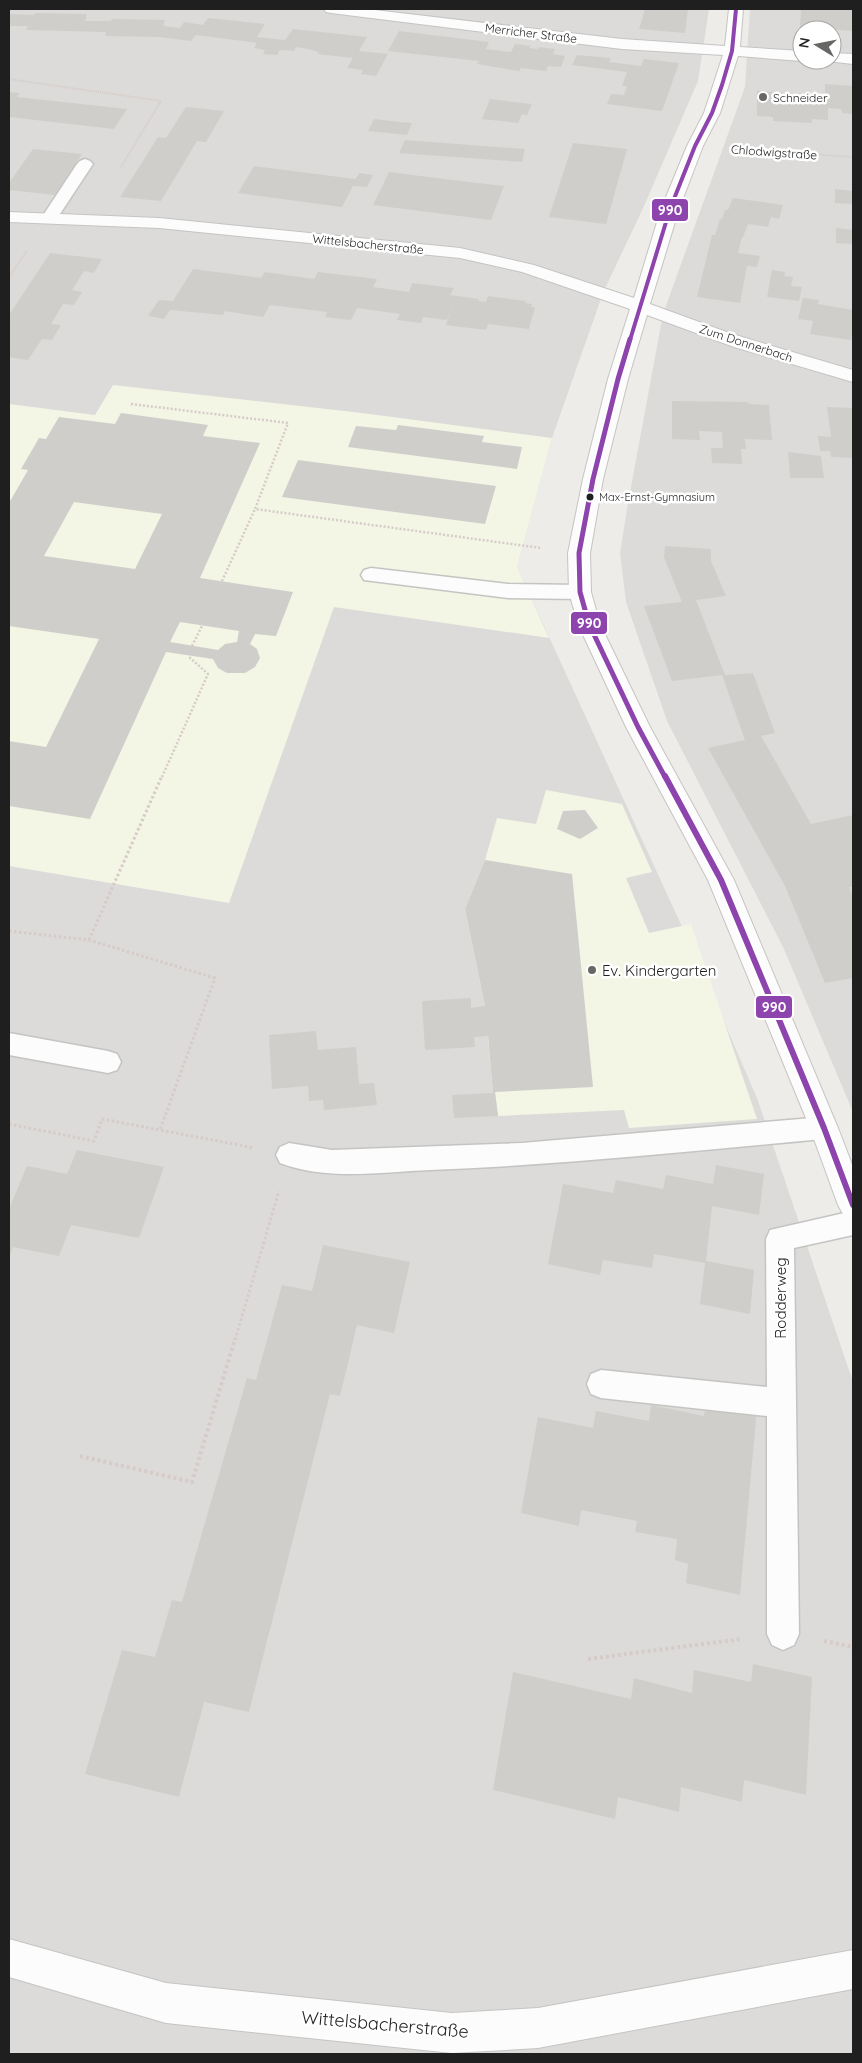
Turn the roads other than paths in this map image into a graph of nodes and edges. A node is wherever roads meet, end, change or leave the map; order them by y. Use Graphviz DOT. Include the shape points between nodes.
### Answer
graph roads {
  1 [pos="331,9"];
  2 [pos="736,9"];
  3 [pos="732,51"];
  4 [pos="792,55"];
  5 [pos="85,164"];
  6 [pos="9,217"];
  7 [pos="50,217"];
  8 [pos="640,305"];
  9 [pos="853,376"];
  10 [pos="371,575"];
  11 [pos="580,592"];
  12 [pos="9,1044"];
  13 [pos="108,1062"];
  14 [pos="824,1128"];
  15 [pos="289,1155"];
  16 [pos="853,1205"];
  17 [pos="853,1223"];
  18 [pos="601,1384"];
  19 [pos="780,1403"];
  20 [pos="783,1634"];
  21 [pos="9,1958"];
  22 [pos="853,1970"];
  1 -- 3 [label="street, Merricher Straße" via="622,44"];
  2 -- 3 [label="street"];
  3 -- 4 [label="street, Merricher Straße"];
  3 -- 8 [label="street" via="712,113 670,209"];
  5 -- 7 [label="lane"];
  6 -- 7 [label="street, Wittelsbacherstraße"];
  7 -- 8 [label="street, Wittelsbacherstraße" via="187,225 460,253 501,260"];
  8 -- 9 [label="street, Zum Donnerbach" via="726,338"];
  8 -- 11 [label="street" via="593,479 579,553"];
  10 -- 11 [label="lane" via="508,591"];
  11 -- 14 [label="street" via="589,624 638,726 721,880"];
  12 -- 13 [label="lane"];
  14 -- 15 [label="lane" via="522,1155 332,1162"];
  14 -- 16 [label="street"];
  17 -- 19 [label="lane, Rodderweg" via="780,1239"];
  18 -- 19 [label="lane"];
  19 -- 20 [label="lane, Rodderweg"];
  21 -- 22 [label="street, Wittelsbacherstraße" via="166,2003 452,2033 538,2028"];
}
